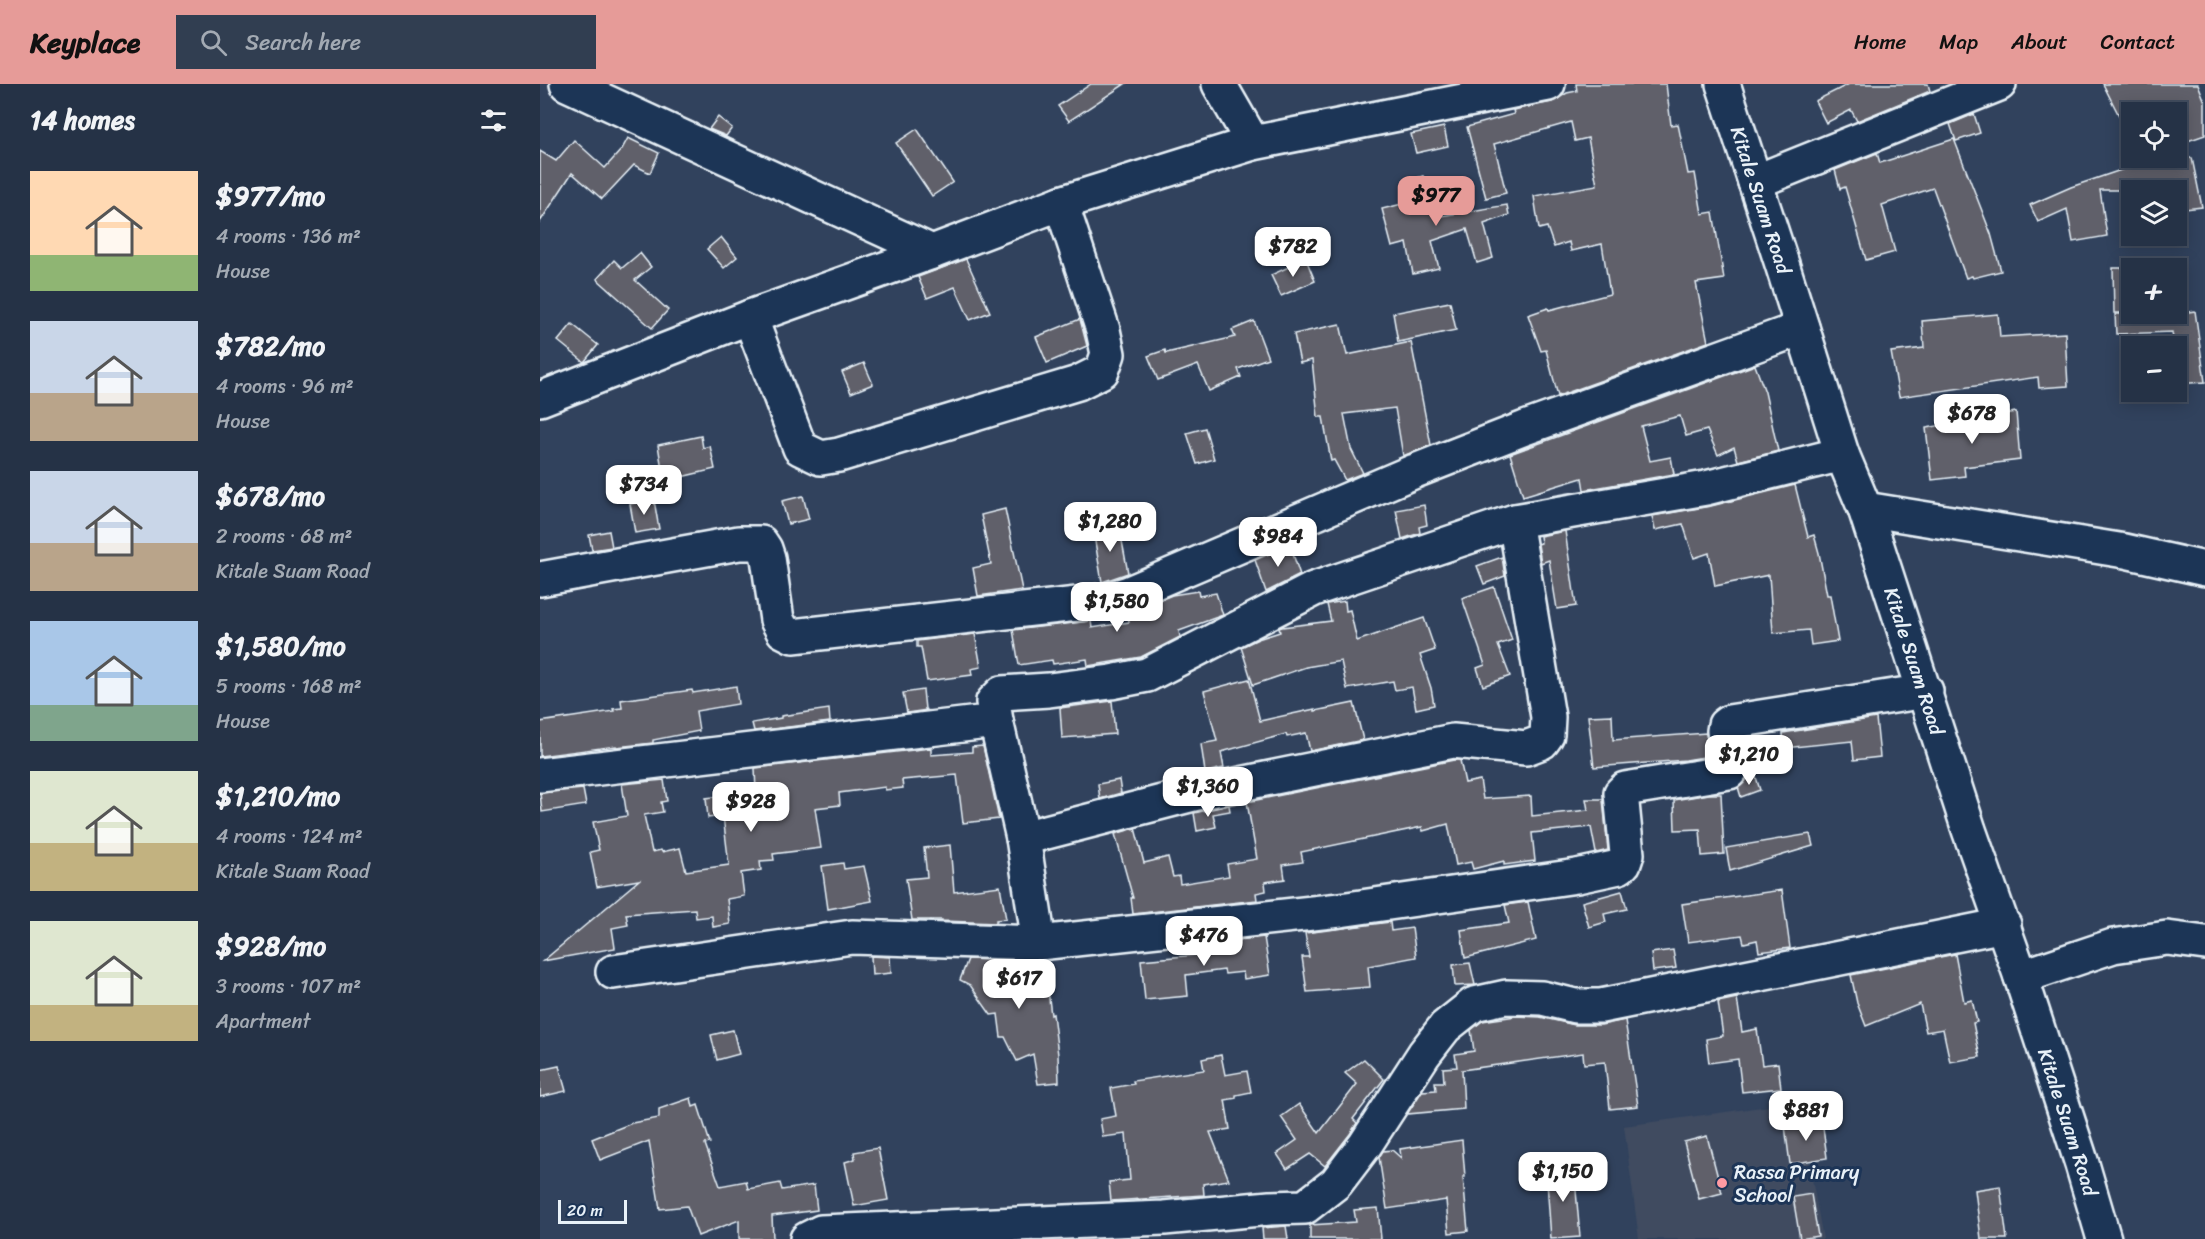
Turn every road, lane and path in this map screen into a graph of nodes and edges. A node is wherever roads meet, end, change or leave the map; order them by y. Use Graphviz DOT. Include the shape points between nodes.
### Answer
graph roads {
  1 [pos="567,84"];
  2 [pos="1219,84"];
  3 [pos="1548,84"];
  4 [pos="1723,84"];
  5 [pos="2000,84"];
  6 [pos="1253,143"];
  7 [pos="1755,182"];
  8 [pos="1061,203"];
  9 [pos="932,252"];
  10 [pos="750,317"];
  11 [pos="1802,328"];
  12 [pos="540,399"];
  13 [pos="1842,454"];
  14 [pos="1865,509"];
  15 [pos="1515,520"];
  16 [pos="2205,569"];
  17 [pos="540,579"];
  18 [pos="1926,692"];
  19 [pos="996,721"];
  20 [pos="540,775"];
  21 [pos="1023,838"];
  22 [pos="2004,925"];
  23 [pos="1040,943"];
  24 [pos="2205,943"];
  25 [pos="613,972"];
  26 [pos="2021,977"];
  27 [pos="807,1239"];
  28 [pos="2103,1239"];
  1 -- 9 [label="main road"];
  2 -- 6 [label="main road"];
  3 -- 6 [label="main road"];
  4 -- 7 [label="main road, Kitale Suam Road"];
  5 -- 7 [label="main road"];
  6 -- 8 [label="main road"];
  7 -- 11 [label="main road, Kitale Suam Road"];
  8 -- 9 [label="main road"];
  8 -- 10 [label="main road" via="1108,354 1102,371 1078,383 821,458 800,448"];
  9 -- 10 [label="main road"];
  10 -- 12 [label="main road"];
  11 -- 13 [label="main road, Kitale Suam Road"];
  11 -- 17 [label="main road" via="1415,471 1104,601 793,636 783,632 777,620 768,558 761,543 739,543"];
  13 -- 14 [label="main road, Kitale Suam Road"];
  13 -- 15 [label="main road" via="1706,488"];
  14 -- 16 [label="main road" via="2125,551"];
  14 -- 18 [label="main road, Kitale Suam Road"];
  15 -- 19 [label="main road" via="1314,589 1147,675 1002,693 993,702"];
  15 -- 21 [label="main road" via="1548,717 1547,735 1542,742 1526,748 1453,741 1201,792"];
  18 -- 22 [label="main road, Kitale Suam Road" via="1969,830"];
  18 -- 23 [label="main road" via="1729,722 1724,730 1730,772 1630,787 1621,793 1627,854 1619,867 1340,910"];
  19 -- 20 [label="main road"];
  19 -- 21 [label="main road"];
  21 -- 23 [label="main road"];
  22 -- 26 [label="main road, Kitale Suam Road"];
  22 -- 27 [label="main road" via="1600,1006 1506,997 1474,1004 1445,1027 1424,1054 1336,1183 1305,1207 1164,1218 821,1232"];
  23 -- 25 [label="main road" via="852,937"];
  24 -- 26 [label="main road" via="2167,938 2114,946"];
  26 -- 28 [label="main road, Kitale Suam Road"];
}
